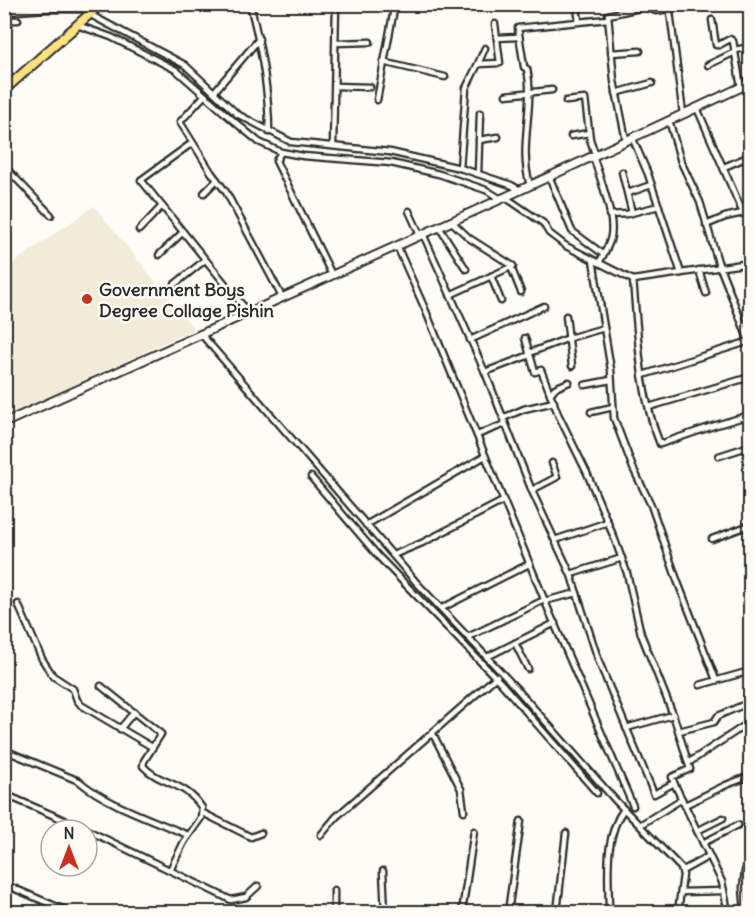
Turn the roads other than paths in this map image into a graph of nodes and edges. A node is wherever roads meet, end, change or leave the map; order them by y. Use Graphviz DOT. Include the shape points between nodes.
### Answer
graph roads {
  1 [pos="250,4"];
  2 [pos="336,4"];
  3 [pos="395,4"];
  4 [pos="627,7"];
  5 [pos="669,7"];
  6 [pos="577,8"];
  7 [pos="95,9"];
  8 [pos="4,12"];
  9 [pos="608,19"];
  10 [pos="4,20"];
  11 [pos="18,20"];
  12 [pos="712,20"];
  13 [pos="579,21"];
  14 [pos="495,24"];
  15 [pos="77,25"];
  16 [pos="519,37"];
  17 [pos="497,38"];
  18 [pos="259,39"];
  19 [pos="370,42"];
  20 [pos="336,43"];
  21 [pos="750,47"];
  22 [pos="485,48"];
  23 [pos="640,51"];
  24 [pos="735,51"];
  25 [pos="610,53"];
  26 [pos="383,62"];
  27 [pos="478,64"];
  28 [pos="708,65"];
  29 [pos="445,77"];
  30 [pos="652,83"];
  31 [pos="746,85"];
  32 [pos="335,86"];
  33 [pos="370,87"];
  34 [pos="4,90"];
  35 [pos="552,90"];
  36 [pos="214,92"];
  37 [pos="528,93"];
  38 [pos="616,93"];
  39 [pos="750,94"];
  40 [pos="506,95"];
  41 [pos="204,96"];
  42 [pos="376,100"];
  43 [pos="566,101"];
  44 [pos="697,107"];
  45 [pos="480,113"];
  46 [pos="683,114"];
  47 [pos="669,120"];
  48 [pos="269,132"];
  49 [pos="590,133"];
  50 [pos="571,136"];
  51 [pos="498,137"];
  52 [pos="629,139"];
  53 [pos="479,140"];
  54 [pos="192,143"];
  55 [pos="333,146"];
  56 [pos="281,152"];
  57 [pos="594,155"];
  58 [pos="750,156"];
  59 [pos="4,166"];
  60 [pos="724,167"];
  61 [pos="460,168"];
  62 [pos="622,172"];
  63 [pos="478,174"];
  64 [pos="549,176"];
  65 [pos="218,180"];
  66 [pos="530,185"];
  67 [pos="651,185"];
  68 [pos="520,190"];
  69 [pos="204,193"];
  70 [pos="628,193"];
  71 [pos="503,198"];
  72 [pos="162,206"];
  73 [pos="658,206"];
  74 [pos="409,211"];
  75 [pos="750,212"];
  76 [pos="632,213"];
  77 [pos="742,213"];
  78 [pos="51,215"];
  79 [pos="609,215"];
  80 [pos="451,221"];
  81 [pos="706,225"];
  82 [pos="439,227"];
  83 [pos="139,230"];
  84 [pos="183,232"];
  85 [pos="421,235"];
  86 [pos="397,246"];
  87 [pos="159,255"];
  88 [pos="601,258"];
  89 [pos="205,260"];
  90 [pos="593,260"];
  91 [pos="750,263"];
  92 [pos="511,267"];
  93 [pos="720,267"];
  94 [pos="466,269"];
  95 [pos="699,270"];
  96 [pos="681,273"];
  97 [pos="332,275"];
  98 [pos="491,276"];
  99 [pos="633,280"];
  100 [pos="175,284"];
  101 [pos="521,292"];
  102 [pos="706,293"];
  103 [pos="450,295"];
  104 [pos="282,297"];
  105 [pos="501,301"];
  106 [pos="544,306"];
  107 [pos="248,312"];
  108 [pos="566,316"];
  109 [pos="604,328"];
  110 [pos="201,334"];
  111 [pos="525,338"];
  112 [pos="569,338"];
  113 [pos="470,340"];
  114 [pos="750,341"];
  115 [pos="529,354"];
  116 [pos="572,366"];
  117 [pos="485,372"];
  118 [pos="643,375"];
  119 [pos="750,377"];
  120 [pos="611,380"];
  121 [pos="569,382"];
  122 [pos="585,385"];
  123 [pos="550,394"];
  124 [pos="554,402"];
  125 [pos="649,406"];
  126 [pos="613,407"];
  127 [pos="591,412"];
  128 [pos="750,415"];
  129 [pos="503,418"];
  130 [pos="4,423"];
  131 [pos="505,424"];
  132 [pos="477,435"];
  133 [pos="750,446"];
  134 [pos="485,456"];
  135 [pos="719,456"];
  136 [pos="552,463"];
  137 [pos="312,477"];
  138 [pos="532,490"];
  139 [pos="503,501"];
  140 [pos="608,522"];
  141 [pos="366,525"];
  142 [pos="750,525"];
  143 [pos="712,539"];
  144 [pos="555,540"];
  145 [pos="393,555"];
  146 [pos="622,558"];
  147 [pos="529,564"];
  148 [pos="571,574"];
  149 [pos="577,593"];
  150 [pos="544,601"];
  151 [pos="18,604"];
  152 [pos="442,608"];
  153 [pos="555,623"];
  154 [pos="468,637"];
  155 [pos="515,643"];
  156 [pos="487,657"];
  157 [pos="528,669"];
  158 [pos="750,671"];
  159 [pos="501,672"];
  160 [pos="495,678"];
  161 [pos="716,680"];
  162 [pos="700,685"];
  163 [pos="101,686"];
  164 [pos="750,702"];
  165 [pos="134,712"];
  166 [pos="673,715"];
  167 [pos="750,722"];
  168 [pos="626,728"];
  169 [pos="120,729"];
  170 [pos="679,731"];
  171 [pos="433,734"];
  172 [pos="152,747"];
  173 [pos="4,750"];
  174 [pos="688,763"];
  175 [pos="750,776"];
  176 [pos="674,783"];
  177 [pos="597,793"];
  178 [pos="4,794"];
  179 [pos="682,799"];
  180 [pos="685,805"];
  181 [pos="633,807"];
  182 [pos="624,808"];
  183 [pos="464,811"];
  184 [pos="202,813"];
  185 [pos="59,818"];
  186 [pos="723,818"];
  187 [pos="521,820"];
  188 [pos="640,825"];
  189 [pos="738,825"];
  190 [pos="474,831"];
  191 [pos="697,831"];
  192 [pos="261,833"];
  193 [pos="566,833"];
  194 [pos="188,835"];
  195 [pos="321,835"];
  196 [pos="99,836"];
  197 [pos="703,843"];
  198 [pos="709,856"];
  199 [pos="750,857"];
  200 [pos="170,870"];
  201 [pos="383,871"];
  202 [pos="682,872"];
  203 [pos="4,884"];
  204 [pos="258,886"];
  205 [pos="334,890"];
  206 [pos="724,891"];
  207 [pos="681,892"];
  208 [pos="69,912"];
  209 [pos="334,912"];
  210 [pos="386,912"];
  211 [pos="462,912"];
  212 [pos="508,912"];
  213 [pos="557,912"];
  214 [pos="609,912"];
  215 [pos="678,912"];
  216 [pos="728,912"];
  217 [pos="745,912"];
  1 -- 18 [label="street"];
  2 -- 20 [label="street"];
  3 -- 26 [label="street"];
  4 -- 5 [label="street" via="656,11"];
  4 -- 9 [label="street" via="609,13"];
  5 -- 46 [label="street"];
  6 -- 13 [label="street"];
  7 -- 8 [label="street"];
  7 -- 15 [label="main road"];
  7 -- 36 [label="street" via="185,65"];
  9 -- 13 [label="street"];
  9 -- 25 [label="street"];
  10 -- 11 [label="street"];
  12 -- 24 [label="street" via="716,45 732,39"];
  13 -- 16 [label="street" via="520,26"];
  14 -- 17 [label="street"];
  15 -- 34 [label="main road"];
  15 -- 41 [label="street" via="176,70"];
  16 -- 17 [label="street"];
  16 -- 37 [label="street" via="524,67 528,70"];
  17 -- 27 [label="street" via="500,63"];
  18 -- 36 [label="street"];
  18 -- 48 [label="street" via="267,79"];
  19 -- 20 [label="street"];
  20 -- 32 [label="street"];
  21 -- 24 [label="street"];
  22 -- 27 [label="street"];
  23 -- 25 [label="street"];
  24 -- 28 [label="street"];
  24 -- 31 [label="street"];
  25 -- 38 [label="street"];
  26 -- 29 [label="street"];
  26 -- 42 [label="street"];
  27 -- 61 [label="street" via="466,88"];
  30 -- 38 [label="street"];
  31 -- 39 [label="street"];
  31 -- 44 [label="main road"];
  32 -- 33 [label="street"];
  32 -- 55 [label="street"];
  35 -- 37 [label="street"];
  36 -- 48 [label="street" via="237,114"];
  37 -- 40 [label="street"];
  37 -- 66 [label="street"];
  38 -- 52 [label="street"];
  41 -- 54 [label="street" via="180,122"];
  41 -- 56 [label="street" via="259,142"];
  43 -- 49 [label="street" via="585,99"];
  44 -- 46 [label="main road"];
  44 -- 60 [label="street"];
  45 -- 53 [label="street"];
  46 -- 47 [label="main road"];
  47 -- 52 [label="main road"];
  47 -- 81 [label="street"];
  48 -- 55 [label="street" via="291,142"];
  49 -- 50 [label="street"];
  49 -- 57 [label="street"];
  51 -- 53 [label="street"];
  52 -- 57 [label="main road"];
  52 -- 67 [label="street"];
  53 -- 63 [label="street"];
  54 -- 65 [label="street"];
  54 -- 72 [label="street" via="141,180"];
  55 -- 61 [label="street" via="390,152"];
  56 -- 71 [label="street" via="391,163 439,174"];
  56 -- 97 [label="street" via="276,161"];
  57 -- 64 [label="main road"];
  57 -- 79 [label="street"];
  58 -- 60 [label="street"];
  59 -- 78 [label="street"];
  60 -- 77 [label="street"];
  61 -- 63 [label="street"];
  62 -- 70 [label="street"];
  63 -- 68 [label="street"];
  64 -- 66 [label="main road"];
  64 -- 88 [label="street" via="572,231"];
  65 -- 69 [label="street"];
  65 -- 104 [label="street"];
  66 -- 68 [label="main road"];
  67 -- 70 [label="street"];
  67 -- 73 [label="street"];
  68 -- 71 [label="main road"];
  70 -- 76 [label="street"];
  71 -- 80 [label="main road"];
  71 -- 90 [label="street" via="546,225 562,244"];
  72 -- 83 [label="street"];
  72 -- 84 [label="street"];
  73 -- 76 [label="street"];
  73 -- 96 [label="street"];
  74 -- 85 [label="street"];
  75 -- 77 [label="street"];
  76 -- 79 [label="street"];
  77 -- 81 [label="street"];
  79 -- 88 [label="street" via="612,236"];
  80 -- 82 [label="main road"];
  80 -- 92 [label="street" via="468,238"];
  81 -- 93 [label="street"];
  82 -- 85 [label="main road"];
  82 -- 94 [label="street"];
  84 -- 87 [label="street"];
  84 -- 89 [label="street"];
  85 -- 86 [label="main road"];
  85 -- 103 [label="street"];
  86 -- 97 [label="main road"];
  86 -- 132 [label="street"];
  88 -- 90 [label="street"];
  88 -- 99 [label="street"];
  89 -- 100 [label="street"];
  89 -- 107 [label="street"];
  90 -- 109 [label="street"];
  91 -- 93 [label="street"];
  92 -- 98 [label="street"];
  92 -- 101 [label="street"];
  93 -- 95 [label="street"];
  93 -- 114 [label="street"];
  95 -- 96 [label="street"];
  95 -- 102 [label="street"];
  96 -- 99 [label="street"];
  97 -- 104 [label="main road"];
  98 -- 103 [label="street"];
  98 -- 105 [label="street"];
  99 -- 118 [label="street"];
  103 -- 113 [label="street"];
  104 -- 107 [label="main road"];
  106 -- 113 [label="street"];
  107 -- 110 [label="main road"];
  108 -- 112 [label="street"];
  109 -- 112 [label="street"];
  109 -- 120 [label="street"];
  110 -- 130 [label="main road"];
  110 -- 141 [label="street"];
  111 -- 115 [label="street"];
  112 -- 115 [label="street"];
  112 -- 116 [label="street"];
  113 -- 117 [label="street"];
  114 -- 118 [label="street"];
  115 -- 117 [label="street"];
  115 -- 123 [label="street" via="535,372 541,370"];
  117 -- 129 [label="street"];
  118 -- 125 [label="street"];
  119 -- 125 [label="street"];
  120 -- 122 [label="street"];
  120 -- 126 [label="street"];
  121 -- 123 [label="street"];
  123 -- 124 [label="street"];
  124 -- 129 [label="street"];
  124 -- 140 [label="street"];
  125 -- 128 [label="street" via="660,444"];
  126 -- 127 [label="street"];
  126 -- 161 [label="street" via="620,435"];
  129 -- 131 [label="street"];
  131 -- 132 [label="street"];
  131 -- 138 [label="street"];
  132 -- 134 [label="street"];
  133 -- 135 [label="street"];
  134 -- 139 [label="street"];
  134 -- 141 [label="street"];
  136 -- 138 [label="street" via="557,477"];
  137 -- 160 [label="street" via="378,556"];
  138 -- 144 [label="street"];
  139 -- 145 [label="street"];
  139 -- 147 [label="street"];
  140 -- 144 [label="street"];
  140 -- 146 [label="street"];
  141 -- 145 [label="street"];
  142 -- 143 [label="street"];
  144 -- 148 [label="street"];
  145 -- 152 [label="street"];
  146 -- 148 [label="street"];
  146 -- 166 [label="street" via="641,634"];
  147 -- 150 [label="street"];
  147 -- 152 [label="street"];
  148 -- 149 [label="street"];
  149 -- 150 [label="street"];
  149 -- 168 [label="street"];
  150 -- 153 [label="street"];
  150 -- 154 [label="street"];
  151 -- 169 [label="street" via="51,673 73,689 81,705"];
  152 -- 154 [label="street"];
  153 -- 155 [label="street"];
  153 -- 181 [label="street"];
  154 -- 156 [label="street"];
  155 -- 156 [label="street"];
  155 -- 157 [label="street"];
  156 -- 159 [label="street"];
  158 -- 161 [label="street"];
  159 -- 160 [label="street"];
  159 -- 182 [label="street"];
  160 -- 171 [label="street"];
  160 -- 177 [label="street"];
  161 -- 162 [label="street"];
  163 -- 165 [label="street"];
  164 -- 170 [label="street" via="718,716 715,722"];
  165 -- 169 [label="street"];
  165 -- 172 [label="street" via="161,734"];
  166 -- 168 [label="street"];
  166 -- 170 [label="street"];
  167 -- 174 [label="street"];
  168 -- 176 [label="street" via="654,794"];
  169 -- 172 [label="street"];
  170 -- 174 [label="street"];
  171 -- 183 [label="street" via="461,789"];
  171 -- 195 [label="street" via="336,817"];
  172 -- 184 [label="street" via="144,766 190,793 202,807"];
  173 -- 194 [label="street" via="80,781 93,791"];
  174 -- 176 [label="street" via="690,770 672,777"];
  175 -- 180 [label="street"];
  176 -- 179 [label="street"];
  178 -- 185 [label="street"];
  179 -- 180 [label="street"];
  179 -- 188 [label="street"];
  180 -- 191 [label="street"];
  182 -- 188 [label="street"];
  182 -- 214 [label="street" via="611,836"];
  184 -- 192 [label="street" via="251,837"];
  184 -- 194 [label="street"];
  186 -- 191 [label="street"];
  187 -- 212 [label="street"];
  188 -- 202 [label="street"];
  189 -- 197 [label="street"];
  190 -- 211 [label="street"];
  191 -- 197 [label="street"];
  193 -- 213 [label="street"];
  194 -- 200 [label="street"];
  196 -- 200 [label="street"];
  197 -- 198 [label="street"];
  198 -- 202 [label="street"];
  198 -- 206 [label="street"];
  199 -- 217 [label="street" via="743,888"];
  200 -- 204 [label="street" via="231,900 246,897"];
  201 -- 210 [label="street"];
  202 -- 207 [label="street"];
  203 -- 208 [label="street"];
  205 -- 209 [label="street"];
  206 -- 207 [label="street"];
  206 -- 216 [label="street"];
  207 -- 215 [label="street"];
}
